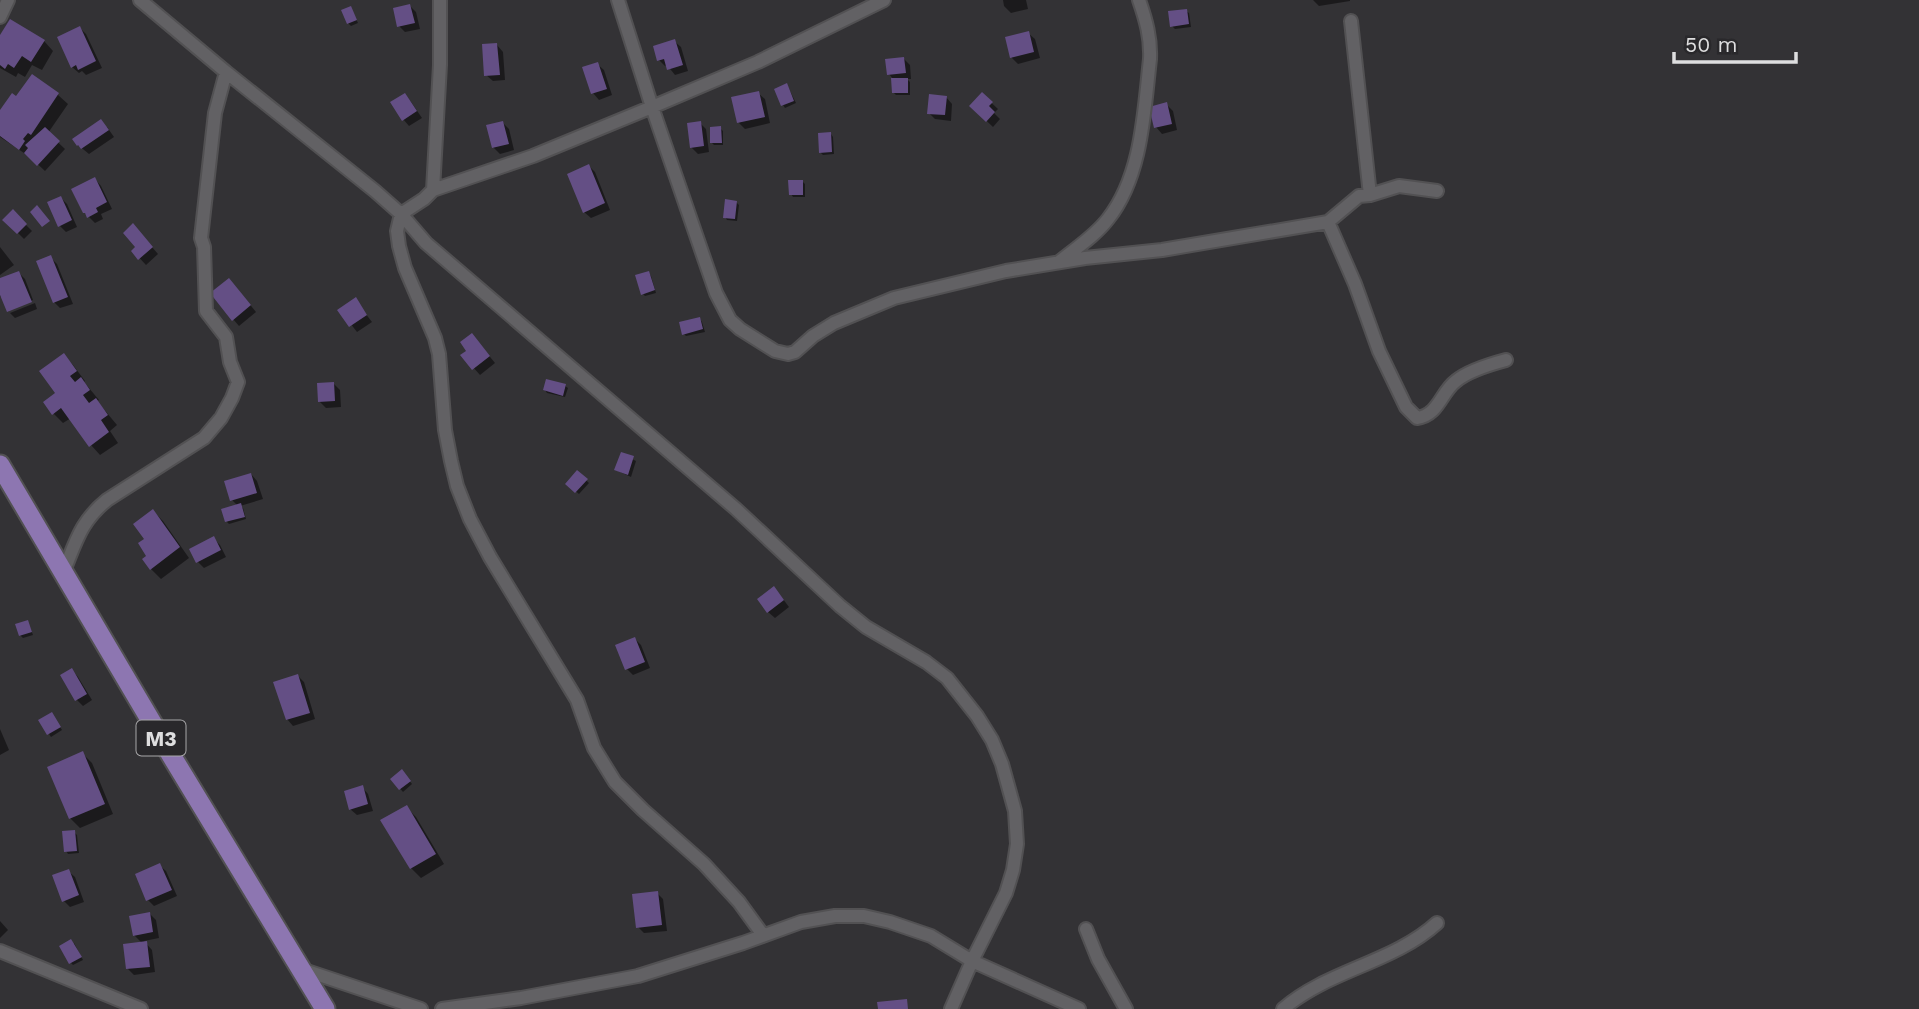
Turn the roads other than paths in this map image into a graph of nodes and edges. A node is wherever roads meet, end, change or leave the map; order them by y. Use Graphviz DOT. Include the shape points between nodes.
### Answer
graph roads {
  1 [pos="8,0"];
  2 [pos="140,0"];
  3 [pos="440,0"];
  4 [pos="618,0"];
  5 [pos="884,0"];
  6 [pos="1139,0"];
  7 [pos="0,16"];
  8 [pos="1351,21"];
  9 [pos="226,72"];
  10 [pos="652,107"];
  11 [pos="433,190"];
  12 [pos="1437,191"];
  13 [pos="1370,195"];
  14 [pos="401,214"];
  15 [pos="1328,222"];
  16 [pos="1058,262"];
  17 [pos="1506,360"];
  18 [pos="0,465"];
  19 [pos="63,573"];
  20 [pos="1437,923"];
  21 [pos="1086,929"];
  22 [pos="763,935"];
  23 [pos="0,951"];
  24 [pos="972,961"];
  25 [pos="301,969"];
  26 [pos="141,1009"];
  27 [pos="325,1009"];
  28 [pos="421,1009"];
  29 [pos="442,1009"];
  30 [pos="951,1009"];
  31 [pos="1079,1009"];
  32 [pos="1126,1009"];
  33 [pos="1283,1009"];
  1 -- 7 [label="street"];
  2 -- 9 [label="street"];
  3 -- 11 [label="street"];
  4 -- 10 [label="street"];
  5 -- 10 [label="street" via="758,62"];
  6 -- 16 [label="street" via="1151,41 1135,169 1108,220"];
  8 -- 13 [label="street"];
  9 -- 14 [label="street"];
  9 -- 19 [label="street" via="215,113 201,238 206,311 226,337 238,382 204,438 92,512"];
  10 -- 11 [label="street" via="533,156"];
  10 -- 16 [label="street" via="716,293 730,320 775,351 795,352 834,323 894,298"];
  11 -- 14 [label="street"];
  12 -- 13 [label="street" via="1399,186"];
  13 -- 15 [label="street" via="1359,196"];
  14 -- 22 [label="street" via="399,246 435,338 445,430 457,486 470,519 577,700 594,748 615,782 704,864"];
  14 -- 24 [label="street" via="426,243 736,509 840,606 926,662 964,697 1002,764 1015,811 1017,844 1006,893"];
  15 -- 16 [label="street"];
  15 -- 17 [label="street" via="1379,351 1413,415 1428,414 1455,381"];
  18 -- 19 [label="main road, M3"];
  19 -- 25 [label="main road, M3"];
  20 -- 33 [label="street" via="1417,939 1303,993"];
  21 -- 32 [label="street"];
  22 -- 24 [label="street" via="801,922 864,916 931,936"];
  22 -- 29 [label="street" via="638,976"];
  23 -- 26 [label="street"];
  24 -- 30 [label="street"];
  24 -- 31 [label="street"];
  25 -- 27 [label="main road, M3"];
  25 -- 28 [label="street"];
}
